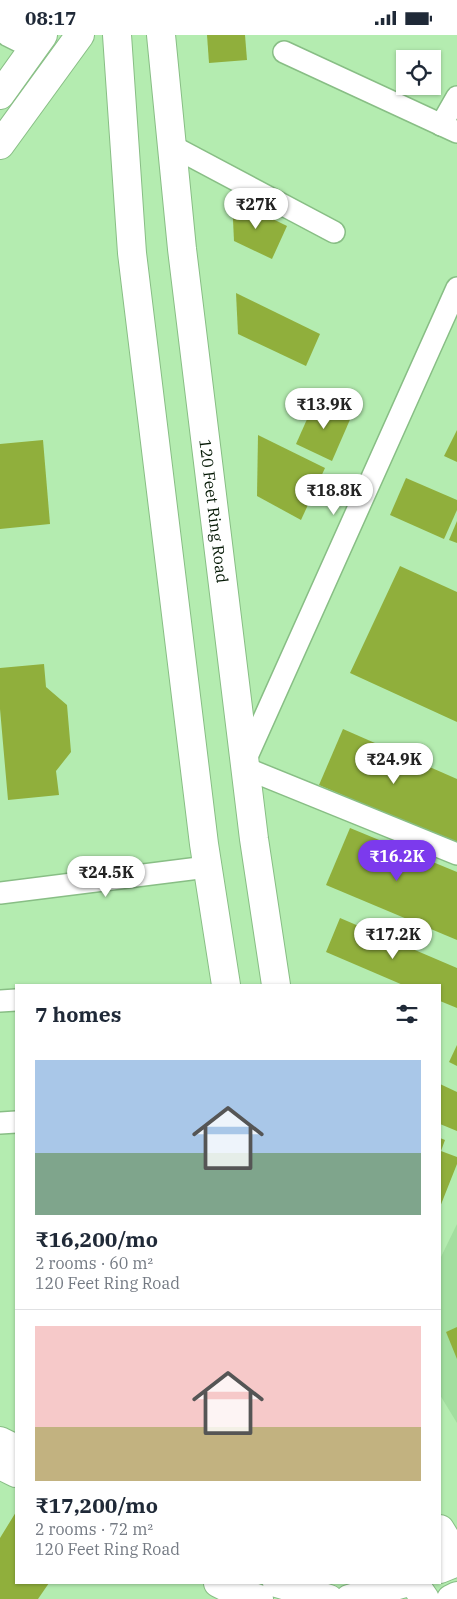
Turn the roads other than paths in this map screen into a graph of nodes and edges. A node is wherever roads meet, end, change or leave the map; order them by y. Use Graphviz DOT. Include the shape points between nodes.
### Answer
graph roads {
  1 [pos="7,35"];
  2 [pos="80,35"];
  3 [pos="117,35"];
  4 [pos="161,35"];
  5 [pos="38,42"];
  6 [pos="284,53"];
  7 [pos="0,95"];
  8 [pos="457,97"];
  9 [pos="449,128"];
  10 [pos="0,145"];
  11 [pos="172,146"];
  12 [pos="334,232"];
  13 [pos="456,294"];
  14 [pos="245,764"];
  15 [pos="457,854"];
  16 [pos="208,867"];
  17 [pos="0,893"];
  18 [pos="225,984"];
  19 [pos="276,984"];
  20 [pos="15,1000"];
  21 [pos="0,1001"];
  22 [pos="15,1122"];
  23 [pos="0,1123"];
  24 [pos="0,1441"];
  25 [pos="15,1448"];
  26 [pos="0,1465"];
  27 [pos="15,1472"];
  28 [pos="441,1531"];
  29 [pos="457,1557"];
  30 [pos="457,1563"];
  31 [pos="441,1569"];
  32 [pos="220,1584"];
  33 [pos="280,1584"];
  34 [pos="402,1584"];
  35 [pos="415,1584"];
  36 [pos="457,1596"];
  37 [pos="259,1599"];
  38 [pos="329,1599"];
  39 [pos="349,1599"];
  40 [pos="425,1599"];
  41 [pos="451,1599"];
  1 -- 5 [label="street"];
  2 -- 10 [label="main road"];
  3 -- 16 [label="main road" via="132,253"];
  4 -- 11 [label="main road, 120 Feet Ring Road"];
  5 -- 7 [label="main road"];
  6 -- 9 [label="street"];
  8 -- 9 [label="street"];
  11 -- 12 [label="street"];
  11 -- 14 [label="main road, 120 Feet Ring Road"];
  13 -- 14 [label="street"];
  14 -- 15 [label="street"];
  14 -- 19 [label="main road, 120 Feet Ring Road"];
  16 -- 17 [label="street"];
  16 -- 18 [label="main road"];
  20 -- 21 [label="street"];
  22 -- 23 [label="street"];
  24 -- 25 [label="main road"];
  26 -- 27 [label="main road"];
  28 -- 29 [label="main road"];
  30 -- 31 [label="main road"];
  32 -- 37 [label="main road"];
  33 -- 38 [label="main road"];
  34 -- 39 [label="main road"];
  35 -- 40 [label="main road"];
  36 -- 41 [label="main road"];
}
